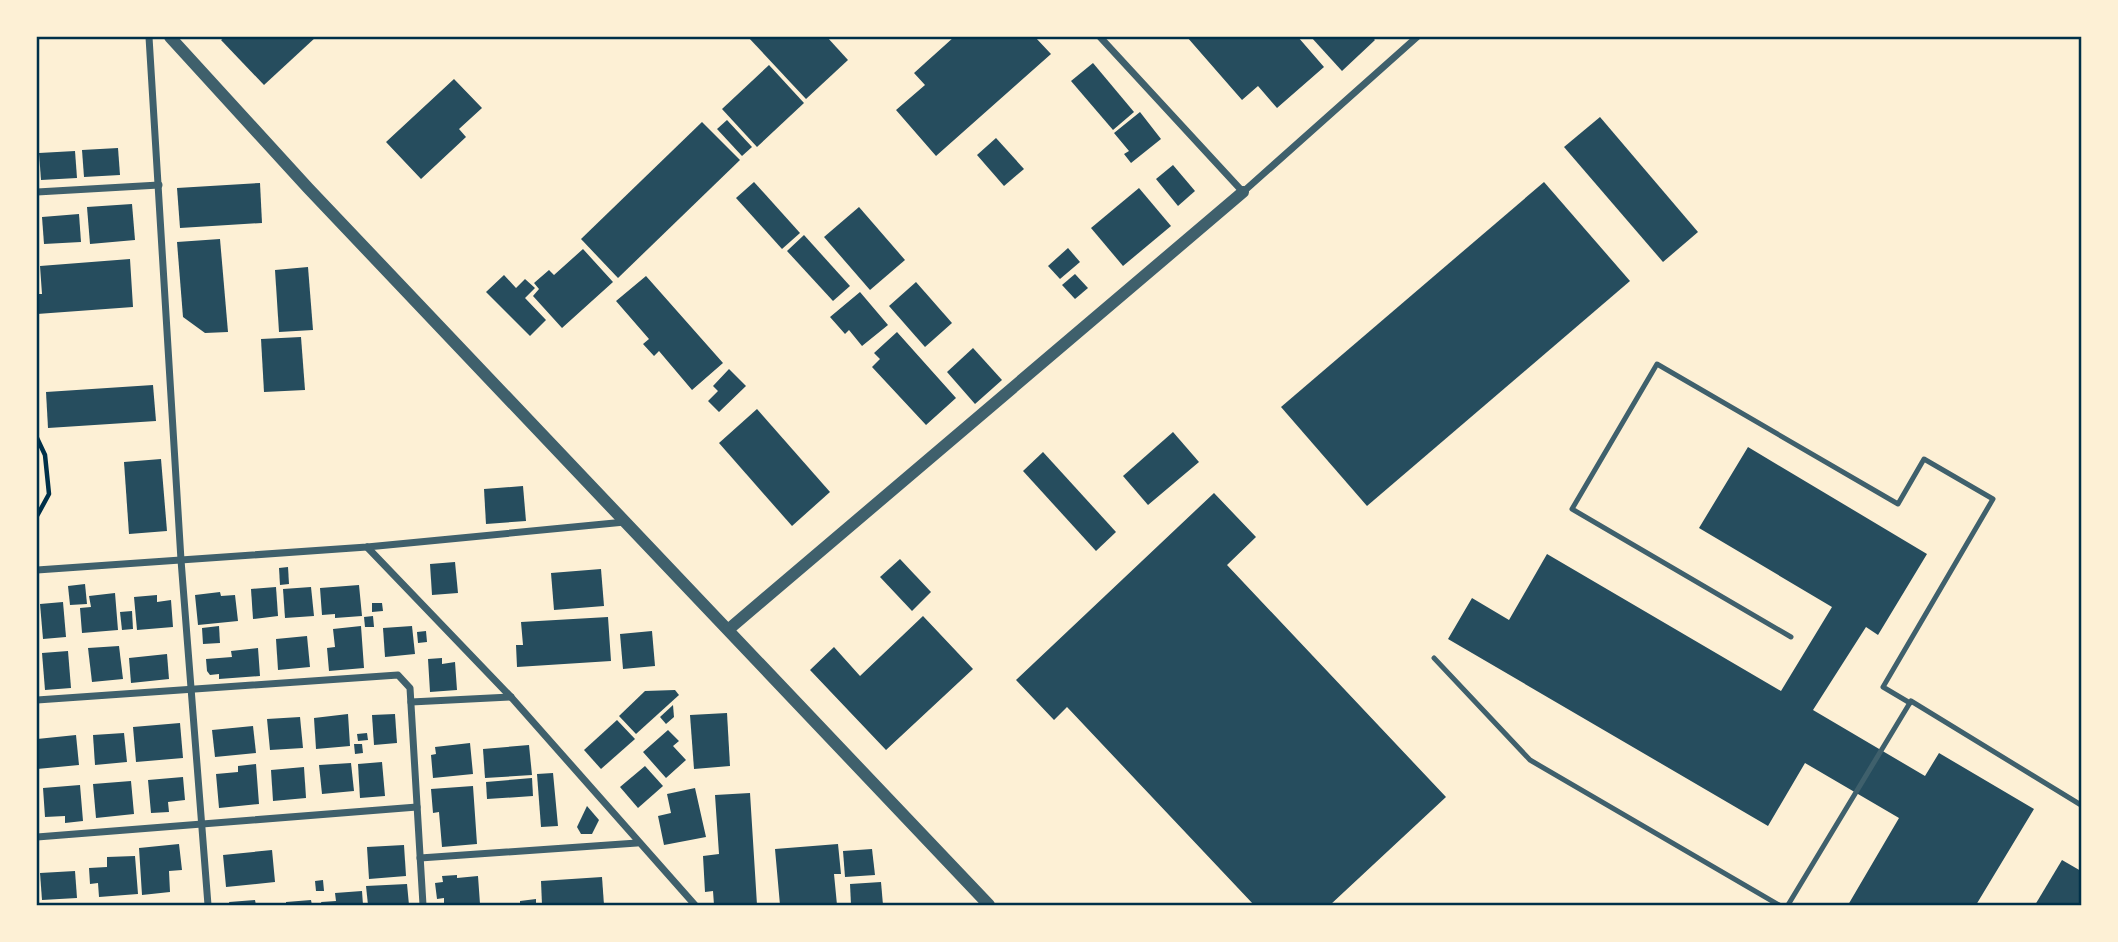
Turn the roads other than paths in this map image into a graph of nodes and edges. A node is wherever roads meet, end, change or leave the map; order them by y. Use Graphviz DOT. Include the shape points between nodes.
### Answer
graph roads {
  1 [pos="149,37"];
  2 [pos="170,37"];
  3 [pos="1100,37"];
  4 [pos="1418,37"];
  5 [pos="159,185"];
  6 [pos="37,192"];
  7 [pos="1243,192"];
  8 [pos="625,522"];
  9 [pos="367,547"];
  10 [pos="181,560"];
  11 [pos="37,570"];
  12 [pos="729,629"];
  13 [pos="1791,637"];
  14 [pos="1434,658"];
  15 [pos="193,689"];
  16 [pos="511,697"];
  17 [pos="37,700"];
  18 [pos="411,702"];
  19 [pos="1910,703"];
  20 [pos="2081,805"];
  21 [pos="417,807"];
  22 [pos="202,824"];
  23 [pos="37,836"];
  24 [pos="636,843"];
  25 [pos="420,858"];
  26 [pos="208,905"];
  27 [pos="423,905"];
  28 [pos="695,905"];
  29 [pos="989,905"];
  30 [pos="1779,905"];
  31 [pos="1788,905"];
  1 -- 5 [label="street"];
  2 -- 8 [label="street"];
  3 -- 7 [label="street"];
  4 -- 7 [label="street"];
  5 -- 6 [label="street"];
  5 -- 10 [label="street"];
  7 -- 12 [label="street"];
  8 -- 9 [label="street"];
  8 -- 12 [label="street"];
  9 -- 10 [label="street"];
  9 -- 16 [label="street"];
  10 -- 11 [label="street"];
  10 -- 15 [label="street"];
  12 -- 29 [label="street"];
  13 -- 19 [label="lane" via="1572,509 1657,364 1898,504 1924,459 1993,499 1883,687"];
  14 -- 30 [label="lane" via="1530,760"];
  15 -- 17 [label="street"];
  15 -- 18 [label="street" via="398,675 410,688"];
  15 -- 22 [label="street"];
  16 -- 18 [label="street"];
  16 -- 24 [label="street"];
  18 -- 21 [label="street"];
  19 -- 20 [label="lane"];
  19 -- 31 [label="lane"];
  21 -- 22 [label="street"];
  21 -- 25 [label="street"];
  22 -- 23 [label="street"];
  22 -- 26 [label="street"];
  24 -- 25 [label="street"];
  24 -- 28 [label="street"];
  25 -- 27 [label="street"];
}
